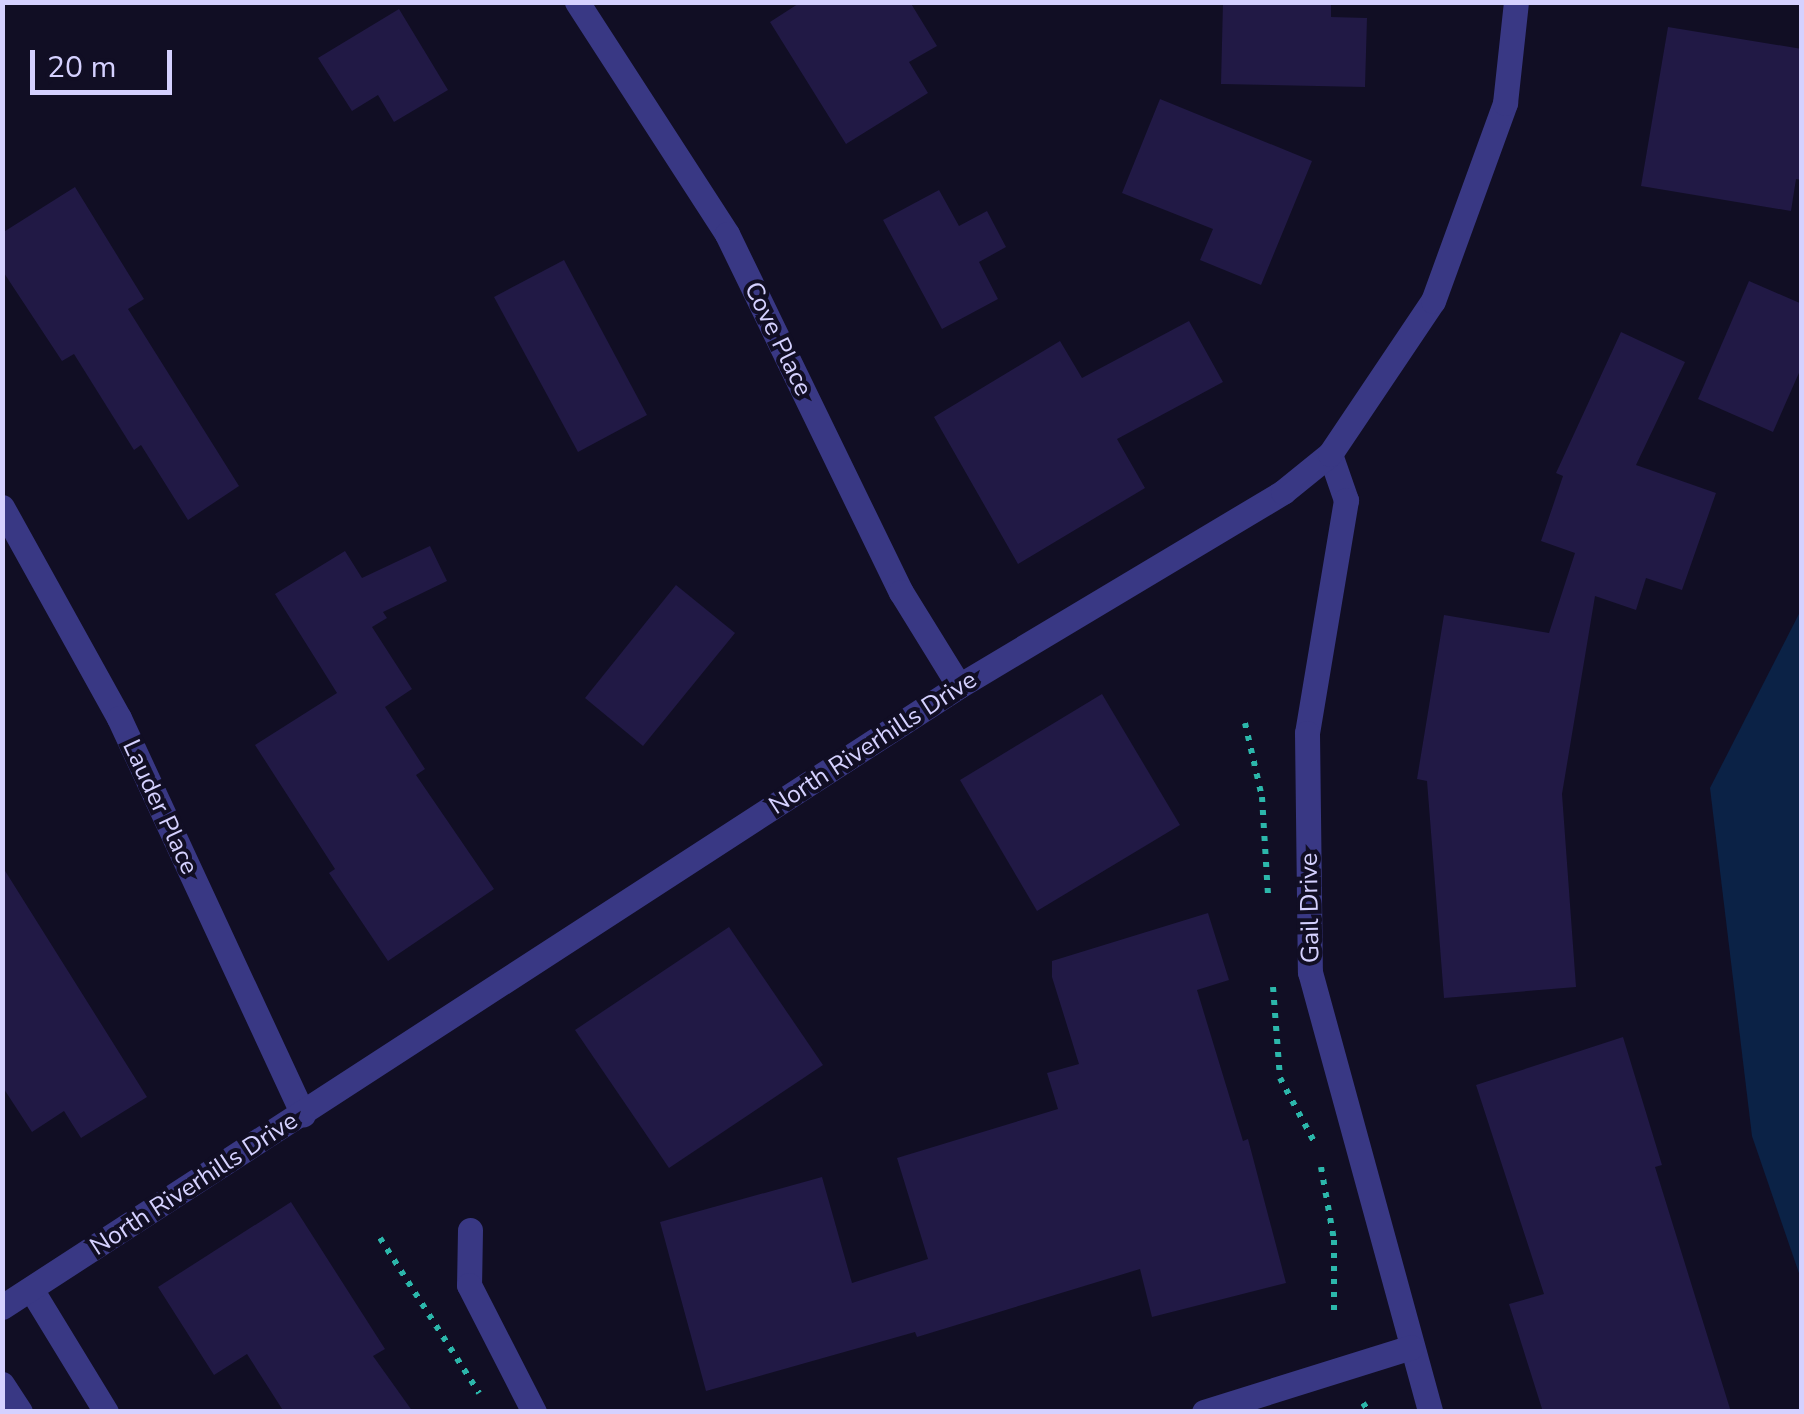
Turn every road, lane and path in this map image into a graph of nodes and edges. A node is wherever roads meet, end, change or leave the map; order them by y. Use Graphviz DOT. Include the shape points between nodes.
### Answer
graph roads {
  1 [pos="577,2"];
  2 [pos="1516,2"];
  3 [pos="1330,454"];
  4 [pos="2,508"];
  5 [pos="960,686"];
  6 [pos="303,1114"];
  7 [pos="470,1230"];
  8 [pos="380,1238"];
  9 [pos="31,1289"];
  10 [pos="2,1307"];
  11 [pos="1411,1347"];
  12 [pos="2,1384"];
  13 [pos="480,1396"];
  14 [pos="20,1412"];
  15 [pos="106,1412"];
  16 [pos="534,1412"];
  17 [pos="1204,1412"];
  18 [pos="1430,1412"];
  1 -- 5 [label="street, Cove Place" via="727,234 901,592"];
  2 -- 3 [label="street, North Riverhills Drive" via="1505,104 1433,301"];
  3 -- 5 [label="street, North Riverhills Drive" via="1283,492"];
  3 -- 11 [label="street, Gail Drive" via="1346,500 1307,733 1310,972"];
  4 -- 6 [label="street, Lauder Place" via="118,718"];
  5 -- 6 [label="street, North Riverhills Drive"];
  6 -- 9 [label="street, North Riverhills Drive"];
  7 -- 16 [label="street" via="469,1285"];
  8 -- 13 [label="path"];
  9 -- 10 [label="street, North Riverhills Drive"];
  9 -- 15 [label="street"];
  11 -- 17 [label="street"];
  11 -- 18 [label="street, Gail Drive"];
  12 -- 14 [label="street"];
}
